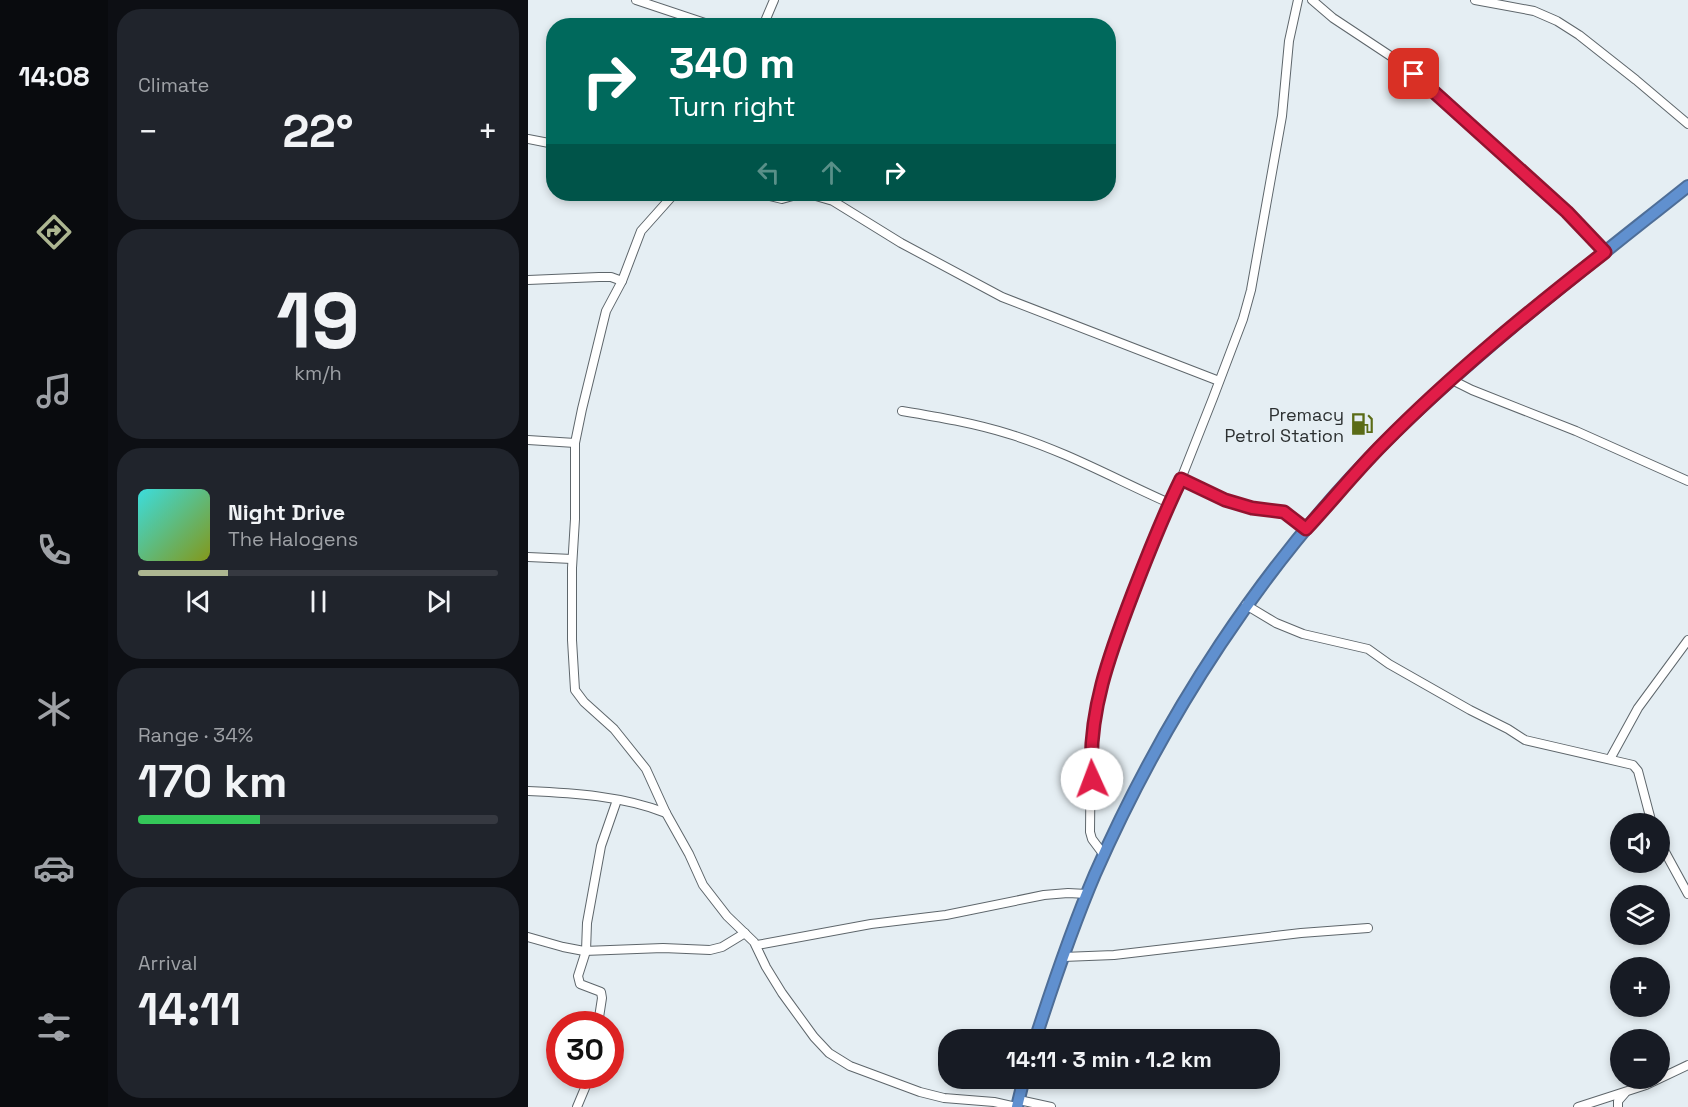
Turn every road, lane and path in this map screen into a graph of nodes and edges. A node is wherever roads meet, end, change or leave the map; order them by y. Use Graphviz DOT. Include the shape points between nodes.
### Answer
graph roads {
  1 [pos="636,0"];
  2 [pos="774,0"];
  3 [pos="1298,0"];
  4 [pos="1312,0"];
  5 [pos="1475,0"];
  6 [pos="690,18"];
  7 [pos="767,18"];
  8 [pos="1688,124"];
  9 [pos="528,139"];
  10 [pos="546,142"];
  11 [pos="1688,186"];
  12 [pos="668,201"];
  13 [pos="833,201"];
  14 [pos="1605,252"];
  15 [pos="528,280"];
  16 [pos="622,281"];
  17 [pos="1452,380"];
  18 [pos="1219,381"];
  19 [pos="902,411"];
  20 [pos="528,440"];
  21 [pos="575,443"];
  22 [pos="1181,479"];
  23 [pos="1688,481"];
  24 [pos="1169,503"];
  25 [pos="1306,529"];
  26 [pos="528,557"];
  27 [pos="572,559"];
  28 [pos="1246,605"];
  29 [pos="1688,640"];
  30 [pos="1611,759"];
  31 [pos="528,791"];
  32 [pos="617,800"];
  33 [pos="666,813"];
  34 [pos="1649,813"];
  35 [pos="1104,855"];
  36 [pos="1670,861"];
  37 [pos="1087,894"];
  38 [pos="1688,894"];
  39 [pos="1368,928"];
  40 [pos="745,933"];
  41 [pos="528,937"];
  42 [pos="757,945"];
  43 [pos="586,951"];
  44 [pos="1063,957"];
  45 [pos="600,1011"];
  46 [pos="1039,1029"];
  47 [pos="1688,1065"];
  48 [pos="585,1089"];
  49 [pos="1021,1089"];
  50 [pos="1626,1092"];
  51 [pos="1017,1105"];
  52 [pos="577,1107"];
  53 [pos="1051,1107"];
  54 [pos="1578,1107"];
  55 [pos="1618,1107"];
  1 -- 6 [label="street"];
  2 -- 7 [label="street"];
  3 -- 18 [label="street" via="1288,41 1282,116 1255,272 1243,319"];
  4 -- 14 [label="street" via="1428,84"];
  5 -- 8 [label="street" via="1534,11 1557,21"];
  9 -- 10 [label="street"];
  11 -- 14 [label="highway"];
  12 -- 16 [label="street" via="641,231"];
  13 -- 18 [label="street" via="1002,297"];
  14 -- 17 [label="highway"];
  15 -- 16 [label="street" via="606,277"];
  16 -- 21 [label="street" via="603,320"];
  17 -- 23 [label="street"];
  17 -- 25 [label="highway" via="1383,444"];
  18 -- 22 [label="street"];
  19 -- 24 [label="street" via="1010,434"];
  20 -- 21 [label="street"];
  21 -- 27 [label="street"];
  22 -- 24 [label="street"];
  22 -- 25 [label="street" via="1232,502 1284,512"];
  24 -- 35 [label="street" via="1111,652 1093,726 1090,832"];
  25 -- 28 [label="highway"];
  26 -- 27 [label="street"];
  27 -- 33 [label="street" via="575,690 638,757"];
  28 -- 30 [label="street" via="1303,634 1368,649 1525,740"];
  28 -- 35 [label="highway" via="1167,731"];
  29 -- 30 [label="street" via="1638,708"];
  30 -- 34 [label="street" via="1630,764 1638,771"];
  31 -- 32 [label="street"];
  32 -- 33 [label="street"];
  32 -- 43 [label="street" via="601,846"];
  33 -- 40 [label="street" via="703,885"];
  35 -- 37 [label="highway"];
  36 -- 38 [label="street"];
  37 -- 42 [label="street" via="1044,895"];
  37 -- 44 [label="highway"];
  39 -- 44 [label="street"];
  40 -- 42 [label="street"];
  40 -- 43 [label="street" via="710,950"];
  41 -- 43 [label="street"];
  42 -- 51 [label="street" via="782,993 819,1043 840,1061 932,1096"];
  43 -- 45 [label="street" via="578,980 601,992"];
  44 -- 46 [label="highway"];
  47 -- 50 [label="street"];
  48 -- 52 [label="street"];
  49 -- 51 [label="highway"];
  50 -- 54 [label="street"];
  50 -- 55 [label="street"];
  51 -- 53 [label="street"];
}
